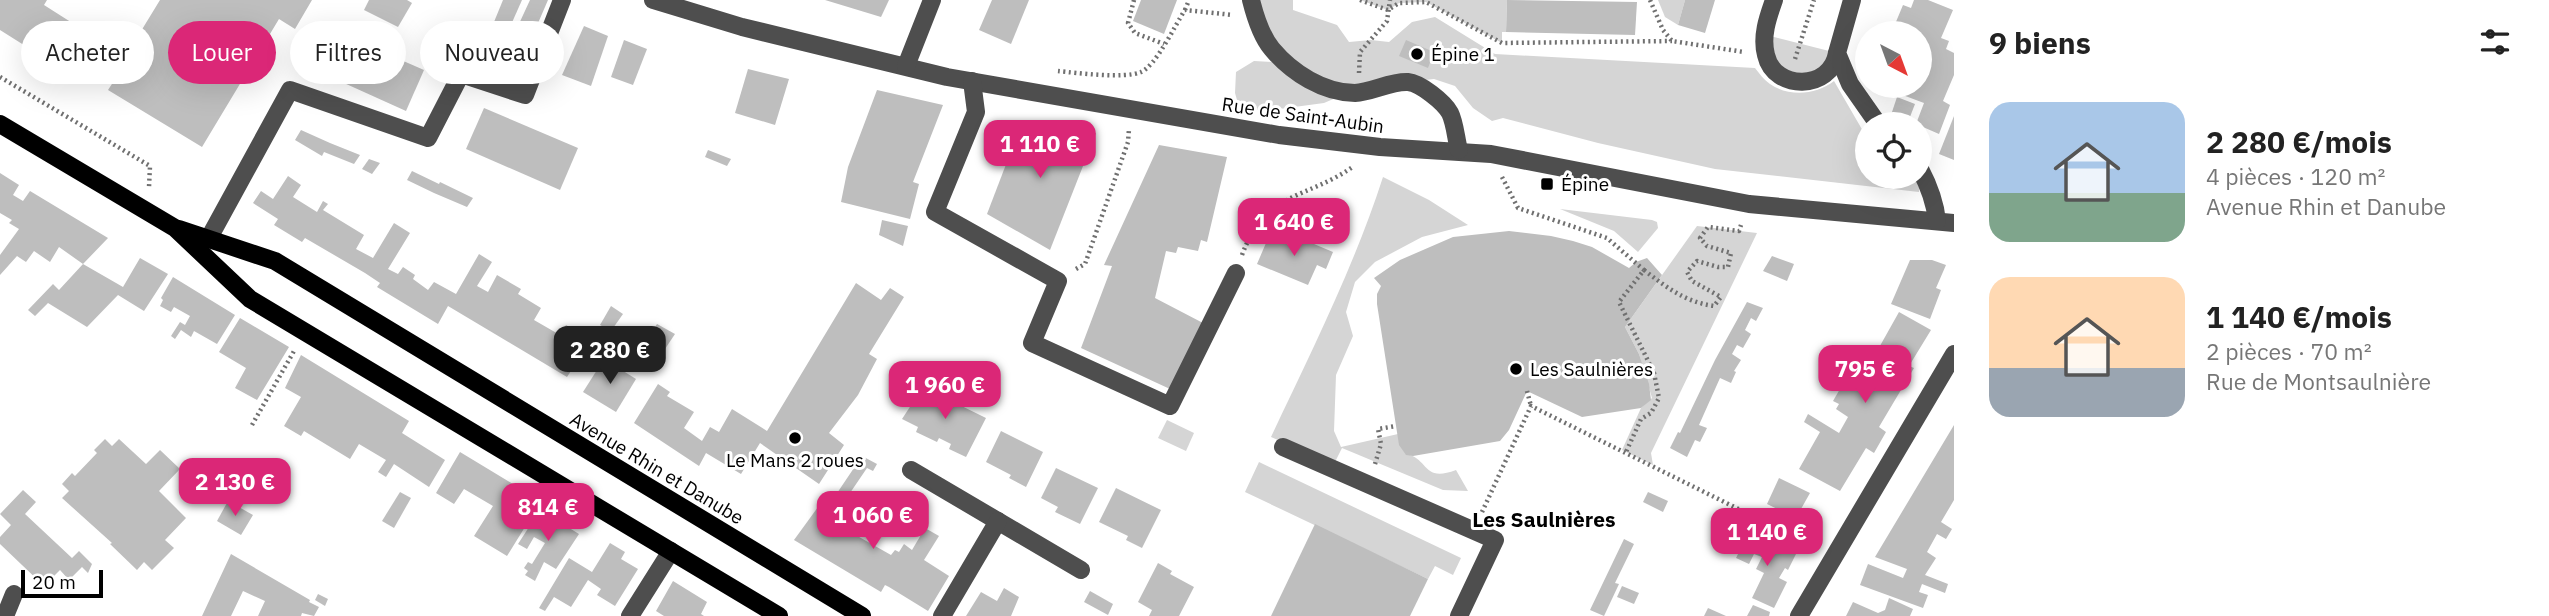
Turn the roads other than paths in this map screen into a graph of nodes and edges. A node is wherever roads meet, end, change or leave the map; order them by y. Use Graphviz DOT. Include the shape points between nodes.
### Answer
graph roads {
  1 [pos="562,0"];
  2 [pos="653,0"];
  3 [pos="932,0"];
  4 [pos="1774,0"];
  5 [pos="1852,0"];
  6 [pos="1253,8"];
  7 [pos="1837,53"];
  8 [pos="906,66"];
  9 [pos="972,81"];
  10 [pos="1870,112"];
  11 [pos="0,124"];
  12 [pos="1459,150"];
  13 [pos="1931,189"];
  14 [pos="1945,222"];
  15 [pos="175,228"];
  16 [pos="209,238"];
  17 [pos="1236,273"];
  18 [pos="1954,354"];
  19 [pos="1283,447"];
  20 [pos="911,470"];
  21 [pos="998,521"];
  22 [pos="671,551"];
  23 [pos="1081,570"];
  24 [pos="15,594"];
  25 [pos="5,616"];
  26 [pos="630,616"];
  27 [pos="779,616"];
  28 [pos="862,616"];
  29 [pos="942,616"];
  30 [pos="1459,616"];
  31 [pos="1798,616"];
  1 -- 16 [label="street" via="525,95 461,74 428,138 290,90"];
  2 -- 8 [label="street, Rue de Saint-Aubin" via="742,27"];
  3 -- 8 [label="street"];
  4 -- 7 [label="street" via="1765,27 1766,56 1777,74 1796,83 1827,75"];
  5 -- 7 [label="street"];
  6 -- 12 [label="street" via="1271,48 1323,88 1358,93 1408,82 1433,94 1450,114"];
  7 -- 10 [label="street" via="1850,84"];
  8 -- 9 [label="street, Rue de Saint-Aubin"];
  9 -- 12 [label="street, Rue de Saint-Aubin" via="1279,135 1380,148"];
  9 -- 17 [label="street" via="976,112 935,212 1058,281 1032,343 1170,406"];
  11 -- 15 [label="main road"];
  12 -- 14 [label="street, Rue de Saint-Aubin" via="1749,204"];
  13 -- 14 [label="street"];
  15 -- 16 [label="main road, Avenue Rhin et Danube"];
  15 -- 22 [label="main road" via="250,299"];
  16 -- 28 [label="main road, Avenue Rhin et Danube" via="275,261"];
  18 -- 31 [label="street"];
  19 -- 30 [label="street" via="1495,540"];
  20 -- 21 [label="street"];
  21 -- 23 [label="street"];
  21 -- 29 [label="street"];
  22 -- 26 [label="street"];
  22 -- 27 [label="main road"];
  24 -- 25 [label="street"];
}
